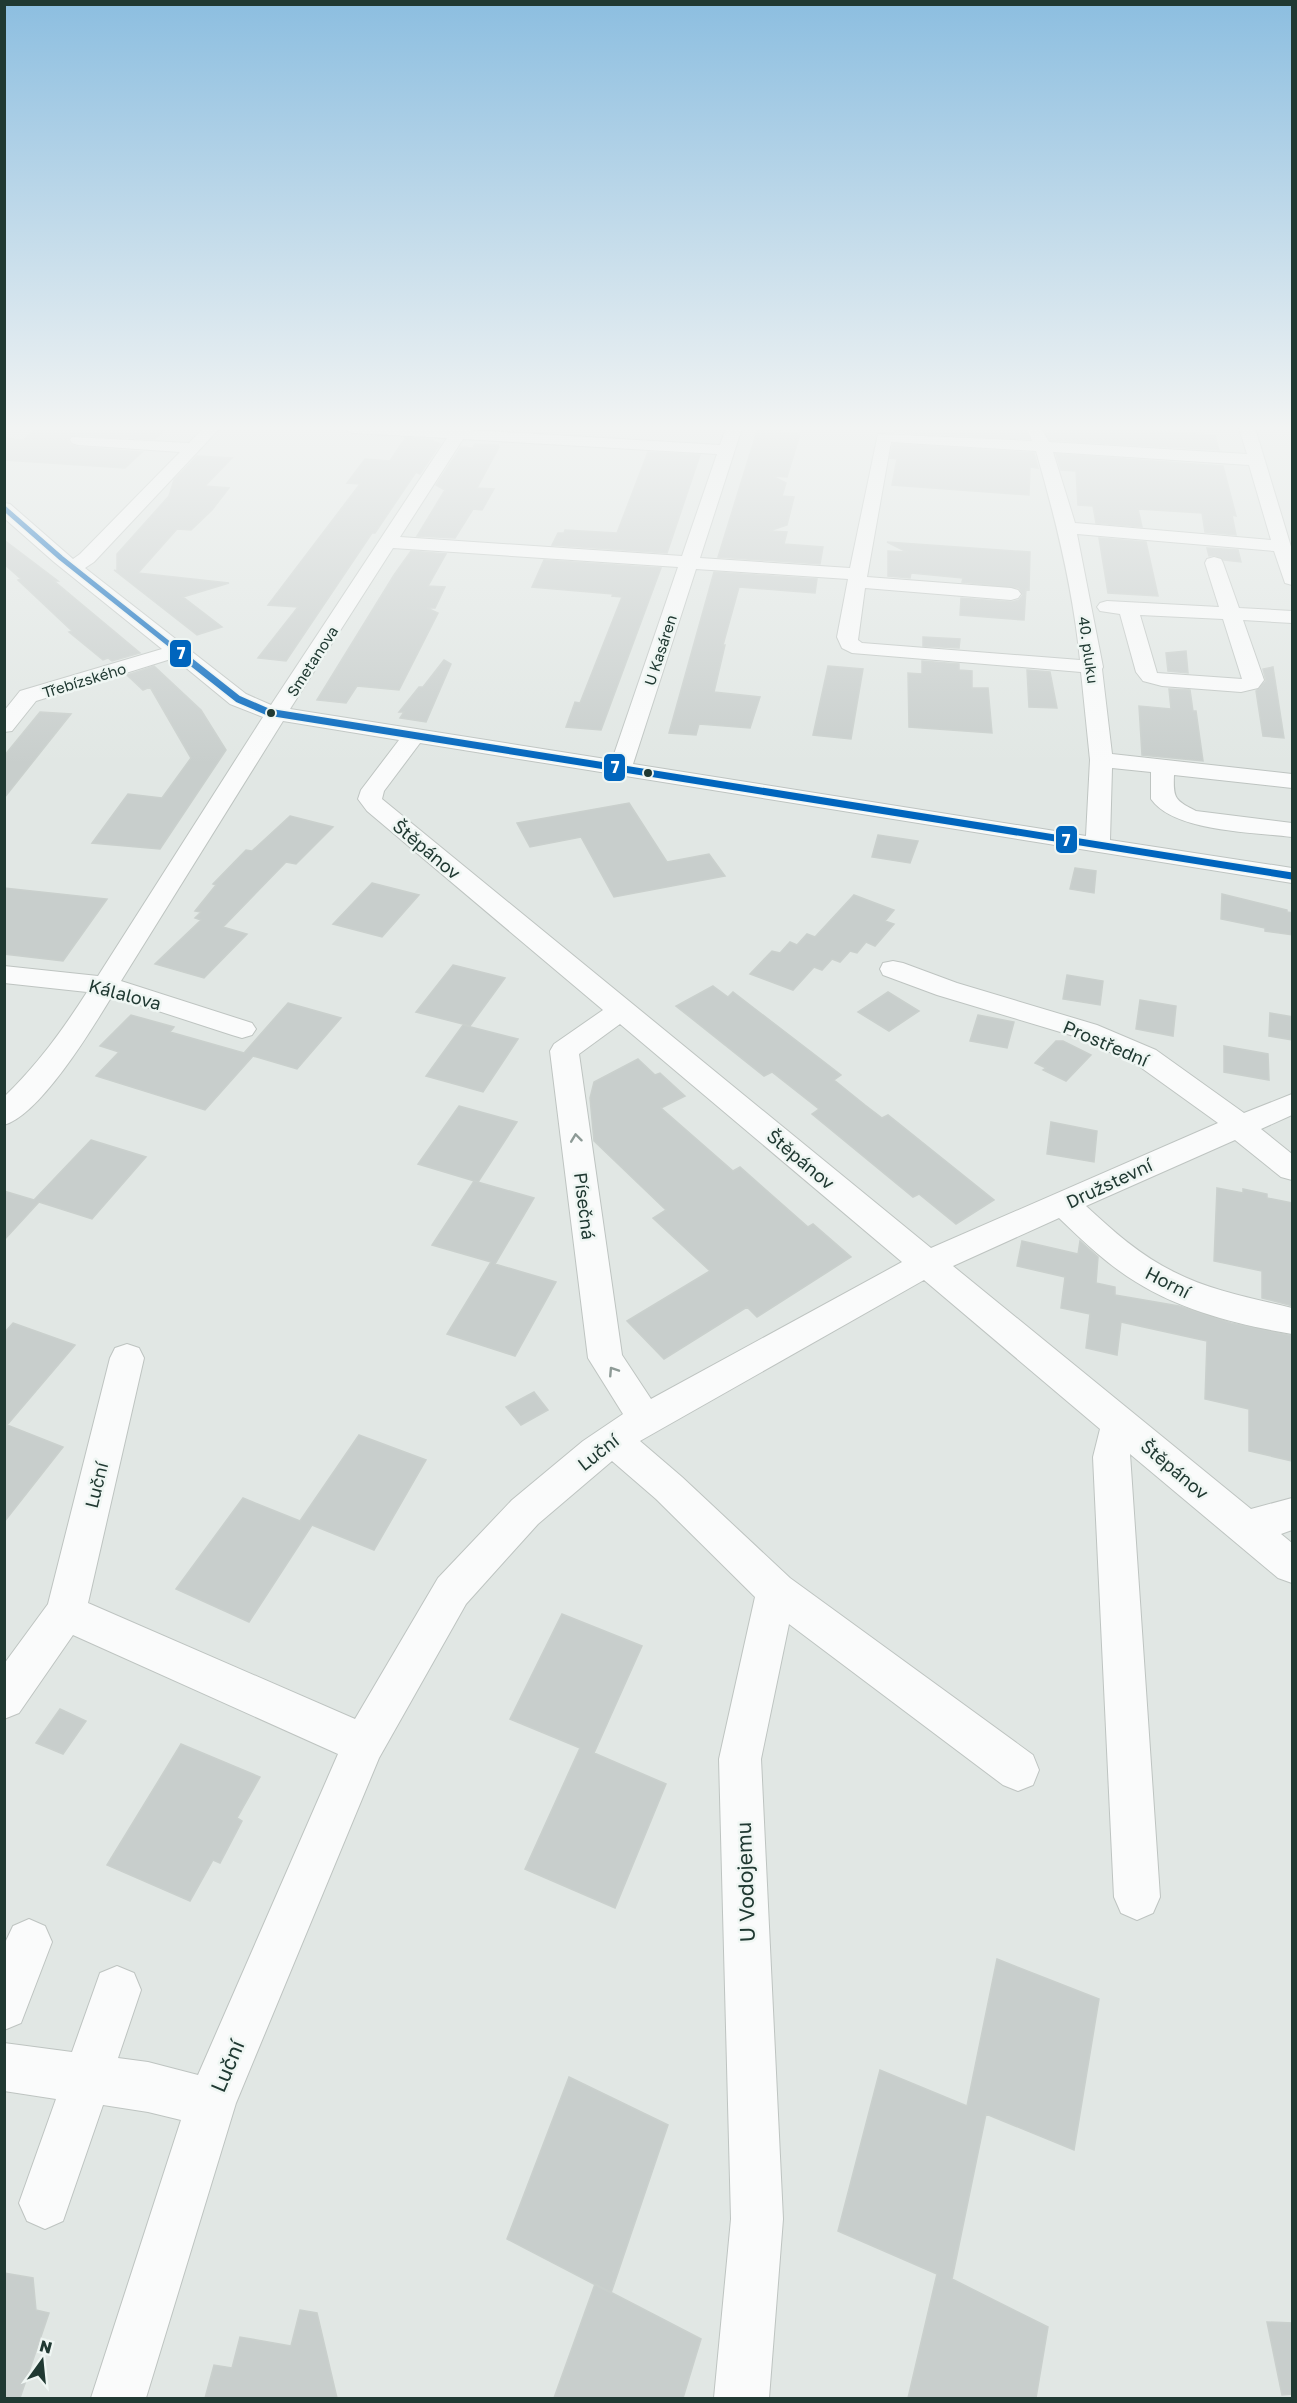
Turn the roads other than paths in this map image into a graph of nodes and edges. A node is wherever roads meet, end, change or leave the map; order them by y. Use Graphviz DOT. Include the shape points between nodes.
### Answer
graph roads {
  1 [pos="42,540"];
  2 [pos="104,540"];
  3 [pos="696,540"];
  4 [pos="864,540"];
  5 [pos="1069,540"];
  6 [pos="1285,540"];
  7 [pos="388,542"];
  8 [pos="689,562"];
  9 [pos="1214,563"];
  10 [pos="73,567"];
  11 [pos="856,578"];
  12 [pos="1293,579"];
  13 [pos="1011,594"];
  14 [pos="1082,605"];
  15 [pos="1128,608"];
  16 [pos="1232,614"];
  17 [pos="1293,617"];
  18 [pos="177,651"];
  19 [pos="1093,667"];
  20 [pos="4,695"];
  21 [pos="28,696"];
  22 [pos="277,715"];
  23 [pos="4,726"];
  24 [pos="413,737"];
  25 [pos="1101,760"];
  26 [pos="1162,766"];
  27 [pos="620,769"];
  28 [pos="1293,781"];
  29 [pos="1293,830"];
  30 [pos="1098,844"];
  31 [pos="1293,876"];
  32 [pos="893,969"];
  33 [pos="4,974"];
  34 [pos="105,985"];
  35 [pos="621,1010"];
  36 [pos="242,1029"];
  37 [pos="1293,1104"];
  38 [pos="4,1115"];
  39 [pos="1241,1127"];
  40 [pos="1293,1169"];
  41 [pos="1064,1204"];
  42 [pos="927,1263"];
  43 [pos="1293,1321"];
  44 [pos="127,1358"];
  45 [pos="1120,1424"];
  46 [pos="629,1429"];
  47 [pos="1293,1514"];
  48 [pos="1246,1527"];
  49 [pos="1293,1566"];
  50 [pos="776,1591"];
  51 [pos="66,1612"];
  52 [pos="4,1699"];
  53 [pos="364,1744"];
  54 [pos="1018,1770"];
  55 [pos="1137,1897"];
  56 [pos="29,1942"];
  57 [pos="117,1990"];
  58 [pos="4,2006"];
  59 [pos="4,2067"];
  60 [pos="87,2079"];
  61 [pos="212,2103"];
  62 [pos="45,2203"];
  63 [pos="119,2398"];
  64 [pos="742,2398"];
  1 -- 10 [label="street"];
  2 -- 10 [label="street"];
  3 -- 8 [label="street, U Kasáren"];
  4 -- 11 [label="street"];
  5 -- 14 [label="street, 40. pluku"];
  6 -- 12 [label="street"];
  7 -- 8 [label="street"];
  7 -- 22 [label="street, Smetanova"];
  8 -- 11 [label="street" via="821,571"];
  8 -- 27 [label="street, U Kasáren"];
  9 -- 16 [label="street"];
  10 -- 18 [label="street"];
  11 -- 13 [label="street"];
  11 -- 19 [label="street" via="846,640 859,649"];
  14 -- 15 [label="street"];
  14 -- 19 [label="street, 40. pluku"];
  15 -- 16 [label="street"];
  15 -- 16 [label="street" via="1150,677 1247,686 1253,680"];
  16 -- 17 [label="street"];
  18 -- 21 [label="street, Třebízského"];
  18 -- 22 [label="street" via="245,703"];
  19 -- 25 [label="street, 40. pluku"];
  20 -- 21 [label="street"];
  21 -- 23 [label="street, Třebízského"];
  22 -- 24 [label="street"];
  22 -- 34 [label="street, Smetanova"];
  24 -- 27 [label="street"];
  24 -- 35 [label="street, Štěpánov" via="373,790 370,799 375,806"];
  25 -- 26 [label="street"];
  25 -- 30 [label="street, 40. pluku"];
  26 -- 28 [label="street"];
  26 -- 29 [label="street" via="1163,799 1182,814"];
  27 -- 30 [label="street"];
  30 -- 31 [label="street"];
  32 -- 39 [label="street, Prostřední" via="1087,1032 1146,1057"];
  33 -- 34 [label="street, Kálalova"];
  34 -- 36 [label="street, Kálalova"];
  34 -- 38 [label="street, Smetanova" via="55,1061"];
  35 -- 42 [label="street, Štěpánov"];
  46 -- 35 [label="street, Písečná, one-way" via="605,1358 564,1051"];
  37 -- 39 [label="street, Družstevní"];
  39 -- 40 [label="street, Prostřední"];
  39 -- 41 [label="street, Družstevní"];
  41 -- 42 [label="street, Družstevní"];
  41 -- 43 [label="street, Horní" via="1098,1236 1161,1281 1201,1298"];
  42 -- 45 [label="street, Štěpánov"];
  42 -- 46 [label="street, Luční"];
  44 -- 51 [label="street, Luční"];
  45 -- 48 [label="street, Štěpánov"];
  45 -- 55 [label="street" via="1112,1457"];
  46 -- 50 [label="street" via="669,1488"];
  46 -- 53 [label="street, Luční" via="525,1512 452,1591"];
  47 -- 48 [label="street"];
  48 -- 49 [label="street, Štěpánov"];
  50 -- 54 [label="street"];
  50 -- 64 [label="street, U Vodojemu" via="740,1759 757,2219"];
  51 -- 52 [label="street, Luční"];
  51 -- 53 [label="street"];
  53 -- 61 [label="street, Luční"];
  56 -- 58 [label="street"];
  57 -- 60 [label="street"];
  59 -- 60 [label="street"];
  60 -- 61 [label="street" via="148,2087"];
  60 -- 62 [label="street"];
  61 -- 63 [label="street, Luční"];
}
